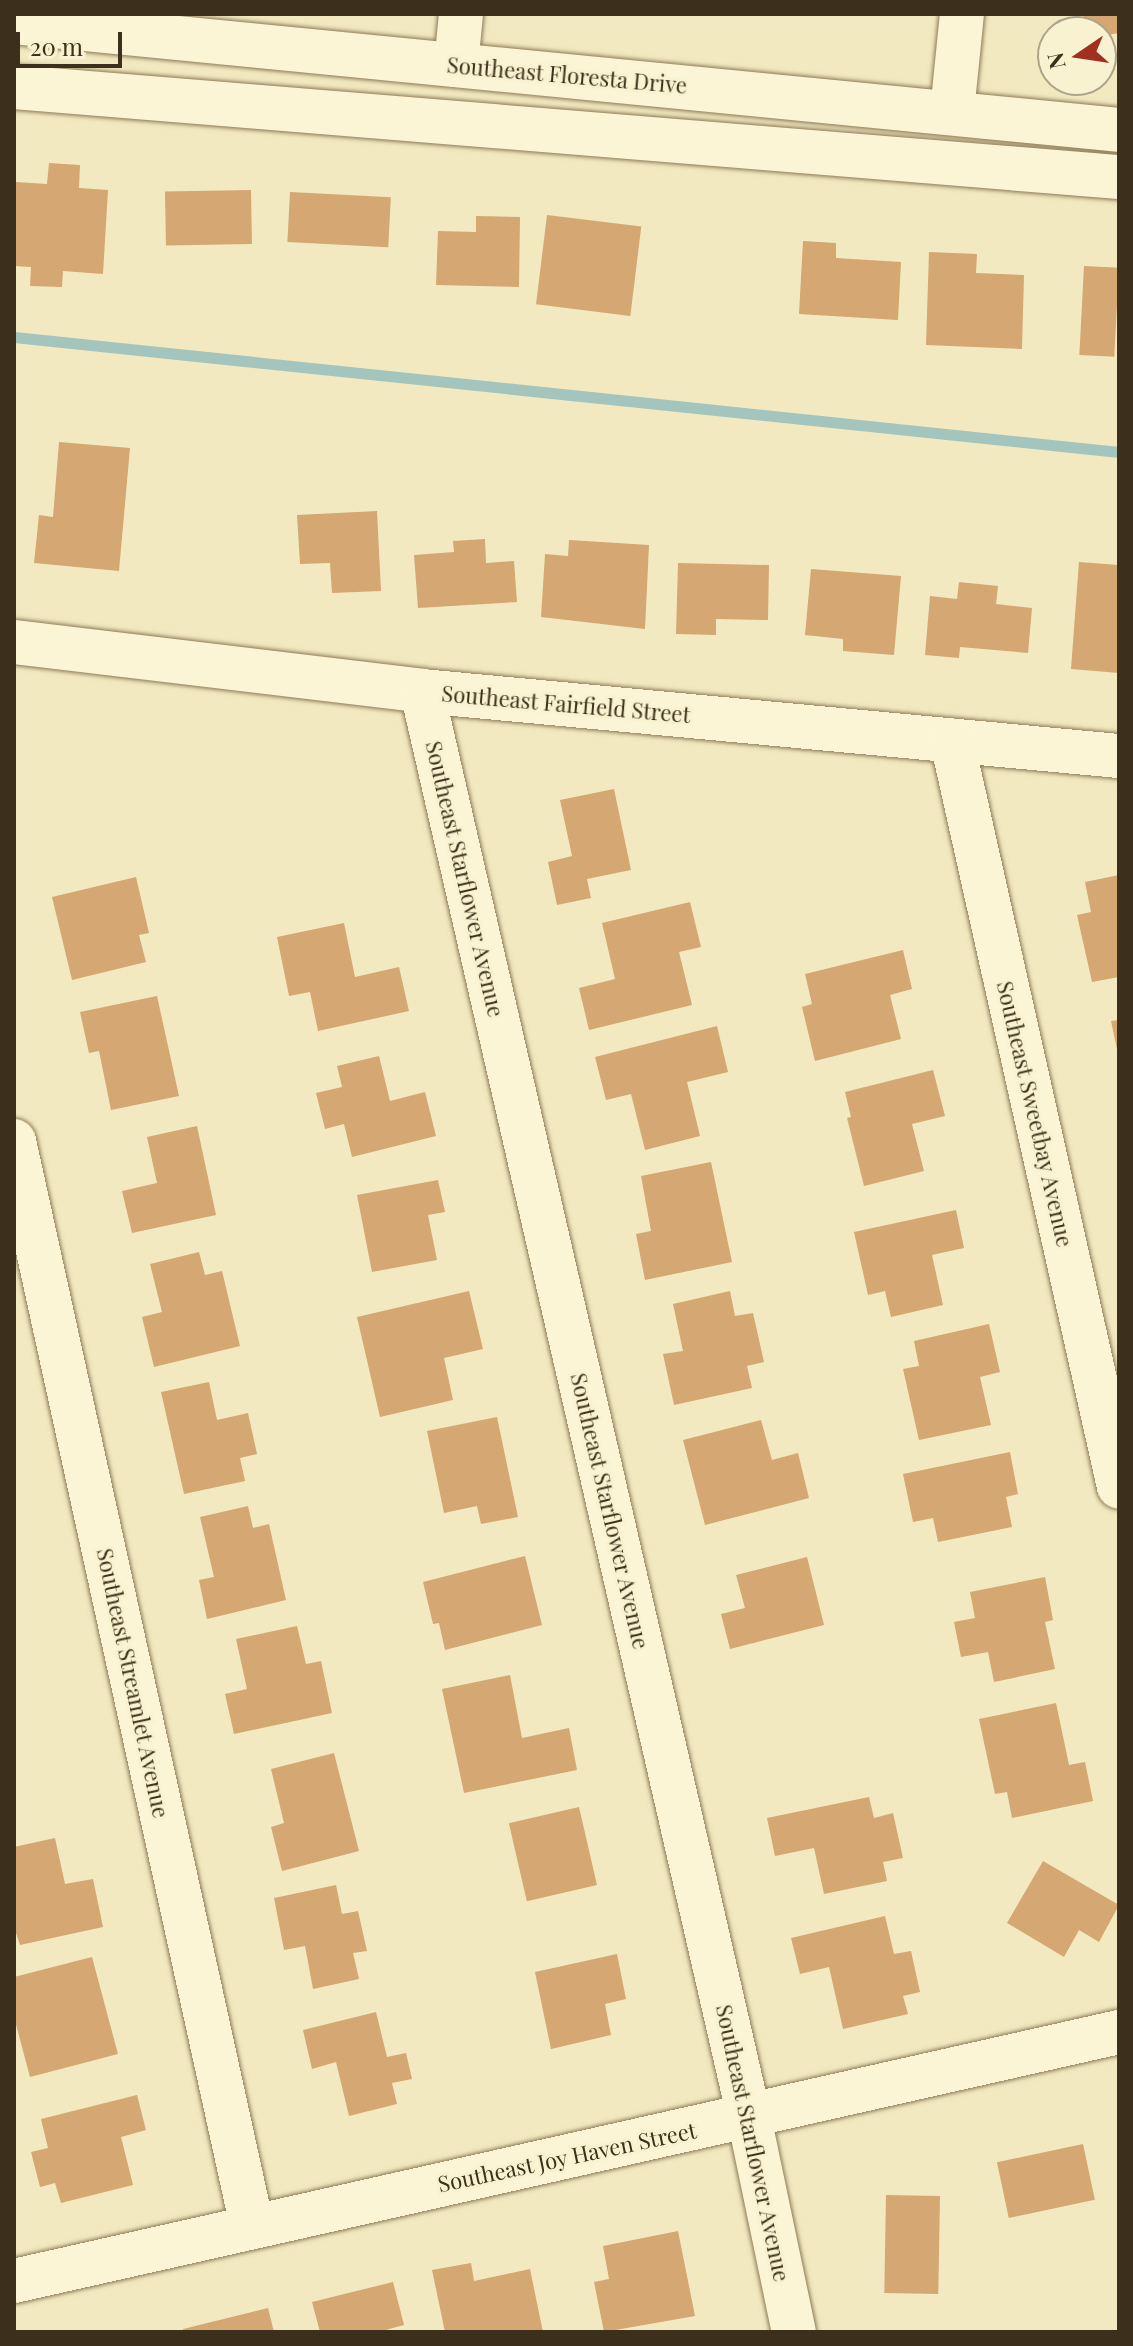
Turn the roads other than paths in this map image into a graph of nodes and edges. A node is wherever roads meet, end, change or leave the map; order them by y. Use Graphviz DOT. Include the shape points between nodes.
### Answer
graph roads {
  1 [pos="461,14"];
  2 [pos="962,14"];
  3 [pos="14,22"];
  4 [pos="456,65"];
  5 [pos="14,87"];
  6 [pos="952,112"];
  7 [pos="1119,130"];
  8 [pos="1119,177"];
  9 [pos="14,642"];
  10 [pos="422,691"];
  11 [pos="952,741"];
  12 [pos="1119,756"];
  13 [pos="14,1141"];
  14 [pos="1119,1487"];
  15 [pos="1119,2032"];
  16 [pos="749,2117"];
  17 [pos="252,2226"];
  18 [pos="14,2281"];
  19 [pos="794,2332"];
  1 -- 4 [label="street"];
  2 -- 6 [label="street"];
  3 -- 4 [label="street, Southeast Floresta Drive"];
  4 -- 6 [label="street, Southeast Floresta Drive"];
  5 -- 8 [label="street"];
  6 -- 7 [label="street, Southeast Floresta Drive"];
  9 -- 10 [label="street, Southeast Fairfield Street"];
  10 -- 11 [label="street, Southeast Fairfield Street"];
  10 -- 16 [label="street, Southeast Starflower Avenue"];
  11 -- 12 [label="street, Southeast Fairfield Street"];
  11 -- 14 [label="street, Southeast Sweetbay Avenue"];
  13 -- 17 [label="street, Southeast Streamlet Avenue"];
  15 -- 16 [label="street, Southeast Joy Haven Street"];
  16 -- 17 [label="street, Southeast Joy Haven Street"];
  16 -- 19 [label="street, Southeast Starflower Avenue"];
  17 -- 18 [label="street, Southeast Joy Haven Street"];
}
